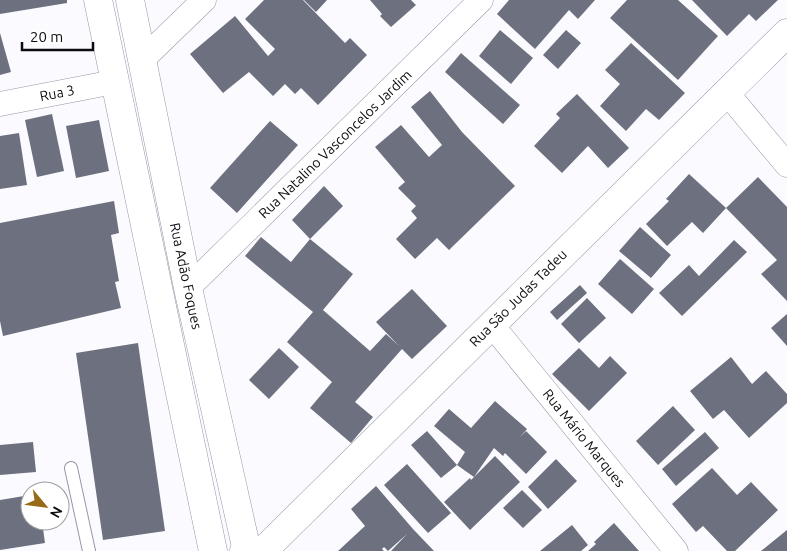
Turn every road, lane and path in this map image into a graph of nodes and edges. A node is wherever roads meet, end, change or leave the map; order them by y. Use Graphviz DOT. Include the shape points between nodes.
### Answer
graph roads {
  1 [pos="98,0"];
  2 [pos="130,0"];
  3 [pos="204,0"];
  4 [pos="481,0"];
  5 [pos="787,33"];
  6 [pos="142,60"];
  7 [pos="114,82"];
  8 [pos="727,93"];
  9 [pos="0,104"];
  10 [pos="787,165"];
  11 [pos="188,288"];
  12 [pos="491,324"];
  13 [pos="72,468"];
  14 [pos="88,551"];
  15 [pos="213,551"];
  16 [pos="253,551"];
  17 [pos="676,551"];
  1 -- 7 [label="main road"];
  2 -- 6 [label="main road, Rua Adão Foques"];
  3 -- 6 [label="street"];
  4 -- 11 [label="street, Rua Natalino Vasconcelos Jardim"];
  5 -- 8 [label="main road, Rua São Judas Tadeu"];
  6 -- 11 [label="main road, Rua Adão Foques"];
  7 -- 9 [label="street, Rua 3"];
  7 -- 15 [label="main road"];
  8 -- 10 [label="street"];
  8 -- 12 [label="main road, Rua São Judas Tadeu"];
  11 -- 16 [label="main road, Rua Adão Foques"];
  12 -- 16 [label="main road, Rua São Judas Tadeu"];
  12 -- 17 [label="street, Rua Mário Marques"];
  13 -- 14 [label="lane"];
}
